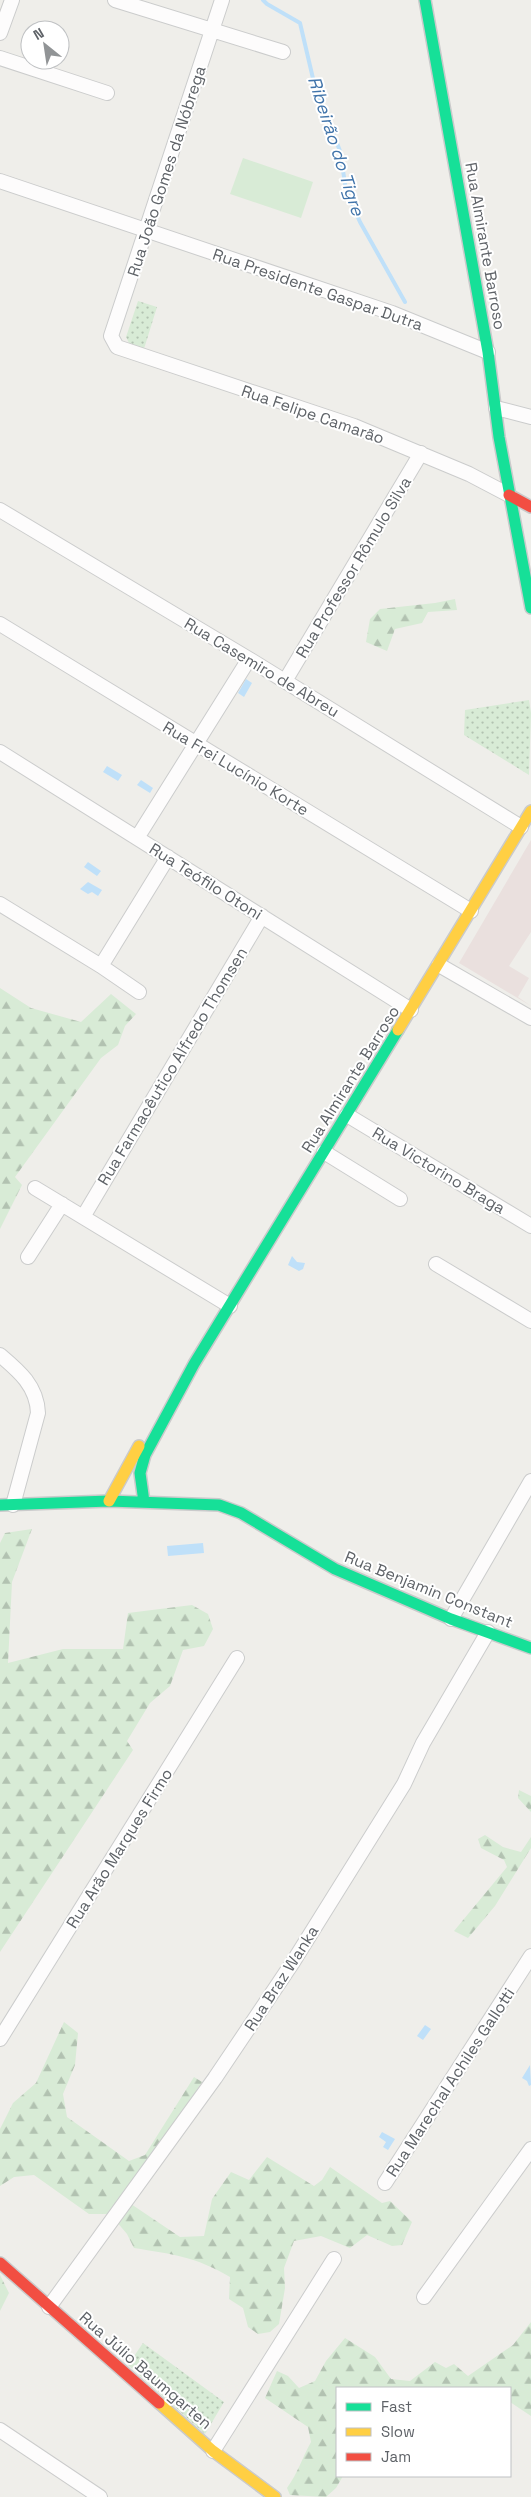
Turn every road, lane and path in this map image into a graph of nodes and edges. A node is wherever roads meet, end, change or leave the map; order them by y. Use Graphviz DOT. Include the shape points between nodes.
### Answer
graph roads {
  1 [pos="12,0"];
  2 [pos="115,0"];
  3 [pos="222,0"];
  4 [pos="425,0"];
  5 [pos="434,0"];
  6 [pos="212,30"];
  7 [pos="0,33"];
  8 [pos="283,52"];
  9 [pos="0,58"];
  10 [pos="442,91"];
  11 [pos="107,93"];
  12 [pos="0,181"];
  13 [pos="147,230"];
  14 [pos="112,342"];
  15 [pos="488,352"];
  16 [pos="496,408"];
  17 [pos="531,417"];
  18 [pos="421,453"];
  19 [pos="514,498"];
  20 [pos="531,507"];
  21 [pos="1,514"];
  22 [pos="531,564"];
  23 [pos="531,608"];
  24 [pos="0,624"];
  25 [pos="249,659"];
  26 [pos="286,681"];
  27 [pos="196,743"];
  28 [pos="0,752"];
  29 [pos="531,810"];
  30 [pos="522,827"];
  31 [pos="137,838"];
  32 [pos="168,857"];
  33 [pos="0,904"];
  34 [pos="471,912"];
  35 [pos="262,916"];
  36 [pos="439,965"];
  37 [pos="101,966"];
  38 [pos="139,992"];
  39 [pos="412,1010"];
  40 [pos="531,1018"];
  41 [pos="347,1115"];
  42 [pos="324,1152"];
  43 [pos="35,1188"];
  44 [pos="400,1199"];
  45 [pos="62,1204"];
  46 [pos="83,1217"];
  47 [pos="531,1226"];
  48 [pos="28,1257"];
  49 [pos="436,1264"];
  50 [pos="230,1306"];
  51 [pos="531,1321"];
  52 [pos="0,1355"];
  53 [pos="194,1364"];
  54 [pos="531,1481"];
  55 [pos="109,1501"];
  56 [pos="144,1502"];
  57 [pos="6,1505"];
  58 [pos="451,1619"];
  59 [pos="488,1632"];
  60 [pos="531,1648"];
  61 [pos="237,1658"];
  62 [pos="531,1956"];
  63 [pos="0,2039"];
  64 [pos="531,2149"];
  65 [pos="385,2183"];
  66 [pos="334,2259"];
  67 [pos="0,2263"];
  68 [pos="424,2297"];
  69 [pos="49,2307"];
  70 [pos="0,2430"];
  71 [pos="213,2451"];
  72 [pos="100,2497"];
  73 [pos="275,2497"];
  1 -- 7 [label="street"];
  2 -- 6 [label="street"];
  3 -- 6 [label="street, Rua João Gomes da Nóbrega"];
  4 -- 10 [label="main road, Rua Almirante Barroso"];
  5 -- 10 [label="main road, Rua Almirante Barroso"];
  6 -- 8 [label="street"];
  6 -- 13 [label="street, Rua João Gomes da Nóbrega"];
  9 -- 11 [label="street"];
  10 -- 15 [label="main road, Rua Almirante Barroso"];
  12 -- 13 [label="street, Rua Presidente Gaspar Dutra"];
  13 -- 14 [label="street, Rua João Gomes da Nóbrega" via="111,336"];
  13 -- 15 [label="street, Rua Presidente Gaspar Dutra" via="392,313"];
  14 -- 18 [label="street, Rua Felipe Camarão" via="117,347 354,426"];
  15 -- 16 [label="main road, Rua Almirante Barroso"];
  16 -- 17 [label="street"];
  16 -- 19 [label="main road, Rua Almirante Barroso" via="507,436"];
  18 -- 19 [label="street, Rua Felipe Camarão"];
  18 -- 26 [label="street, Rua Professor Rômulo Silva"];
  19 -- 20 [label="main road"];
  19 -- 22 [label="main road, Rua Almirante Barroso"];
  19 -- 23 [label="main road, Rua Almirante Barroso"];
  21 -- 25 [label="street, Rua Casemiro de Abreu"];
  24 -- 27 [label="street, Rua Frei Lucínio Korte"];
  25 -- 26 [label="street, Rua Casemiro de Abreu"];
  25 -- 27 [label="street"];
  26 -- 30 [label="street, Rua Casemiro de Abreu"];
  27 -- 31 [label="street"];
  27 -- 34 [label="street, Rua Frei Lucínio Korte"];
  28 -- 31 [label="street, Rua Teófilo Otoni"];
  29 -- 30 [label="main road, Rua Almirante Barroso"];
  30 -- 34 [label="main road, Rua Almirante Barroso"];
  31 -- 32 [label="street, Rua Teófilo Otoni"];
  32 -- 35 [label="street, Rua Teófilo Otoni"];
  32 -- 37 [label="street"];
  33 -- 37 [label="street"];
  34 -- 36 [label="main road, Rua Almirante Barroso"];
  35 -- 39 [label="street, Rua Teófilo Otoni"];
  35 -- 46 [label="street, Rua Farmacêutico Alfredo Thomsen"];
  36 -- 39 [label="main road, Rua Almirante Barroso"];
  36 -- 40 [label="street"];
  37 -- 38 [label="street"];
  39 -- 41 [label="main road, Rua Almirante Barroso"];
  41 -- 42 [label="main road, Rua Almirante Barroso"];
  41 -- 47 [label="street, Rua Victorino Braga"];
  42 -- 44 [label="street"];
  42 -- 50 [label="main road, Rua Almirante Barroso"];
  43 -- 45 [label="street"];
  45 -- 46 [label="street"];
  45 -- 48 [label="street"];
  46 -- 50 [label="street"];
  49 -- 51 [label="street"];
  50 -- 53 [label="main road, Rua Almirante Barroso"];
  52 -- 57 [label="street" via="31,1386 37,1399 38,1413"];
  53 -- 55 [label="main road, Rua Almirante Barroso" via="169,1395"];
  53 -- 56 [label="main road, Rua Almirante Barroso" via="145,1455 140,1472"];
  54 -- 58 [label="street"];
  55 -- 56 [label="main road, Rua Benjamin Constant"];
  55 -- 57 [label="main road, Rua Benjamin Constant"];
  56 -- 58 [label="main road, Rua Benjamin Constant" via="219,1505 240,1513 335,1569"];
  58 -- 59 [label="main road, Rua Benjamin Constant"];
  59 -- 60 [label="main road, Rua Benjamin Constant"];
  59 -- 69 [label="street, Rua Braz Wanka" via="423,1743 404,1784 293,1962 216,2078"];
  61 -- 63 [label="street, Rua Arão Marques Firmo"];
  62 -- 65 [label="street, Rua Marechal Achiles Gallotti"];
  64 -- 68 [label="street"];
  66 -- 71 [label="street"];
  67 -- 69 [label="main road, Rua Júlio Baumgarten"];
  69 -- 71 [label="main road, Rua Júlio Baumgarten"];
  70 -- 72 [label="street"];
  71 -- 73 [label="main road, Rua Júlio Baumgarten"];
}
